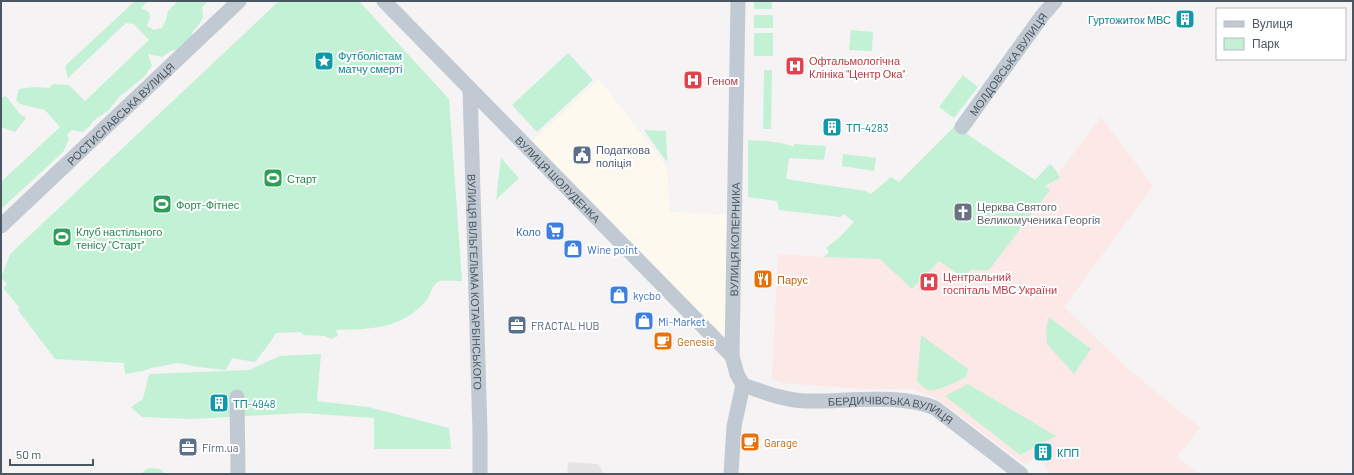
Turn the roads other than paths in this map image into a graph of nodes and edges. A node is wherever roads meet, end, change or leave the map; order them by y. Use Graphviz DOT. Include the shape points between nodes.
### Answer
graph roads {
  1 [pos="239,1"];
  2 [pos="384,1"];
  3 [pos="738,1"];
  4 [pos="1055,1"];
  5 [pos="470,89"];
  6 [pos="962,127"];
  7 [pos="1,226"];
  8 [pos="732,356"];
  9 [pos="743,385"];
  10 [pos="237,397"];
  11 [pos="238,474"];
  12 [pos="480,474"];
  13 [pos="731,474"];
  14 [pos="1021,474"];
  1 -- 7 [label="street, РОСТИСЛАВСЬКА ВУЛИЦЯ"];
  2 -- 5 [label="street, ВУЛИЦЯ ШОЛУДЕНКА"];
  3 -- 8 [label="street, ВУЛИЦЯ КОПЕРНИКА"];
  4 -- 6 [label="street, МОЛДОВСЬКА ВУЛИЦЯ"];
  5 -- 8 [label="street, ВУЛИЦЯ ШОЛУДЕНКА"];
  5 -- 12 [label="street, ВУЛИЦЯ ВІЛЬГЕЛЬМА КОТАРБІНСЬКОГО"];
  8 -- 9 [label="street, ВУЛИЦЯ КОПЕРНИКА" via="736,374"];
  9 -- 13 [label="street" via="734,426"];
  9 -- 14 [label="street, БЕРДИЧІВСЬКА ВУЛИЦЯ" via="804,401 903,400 922,403 936,408"];
  10 -- 11 [label="street"];
}
